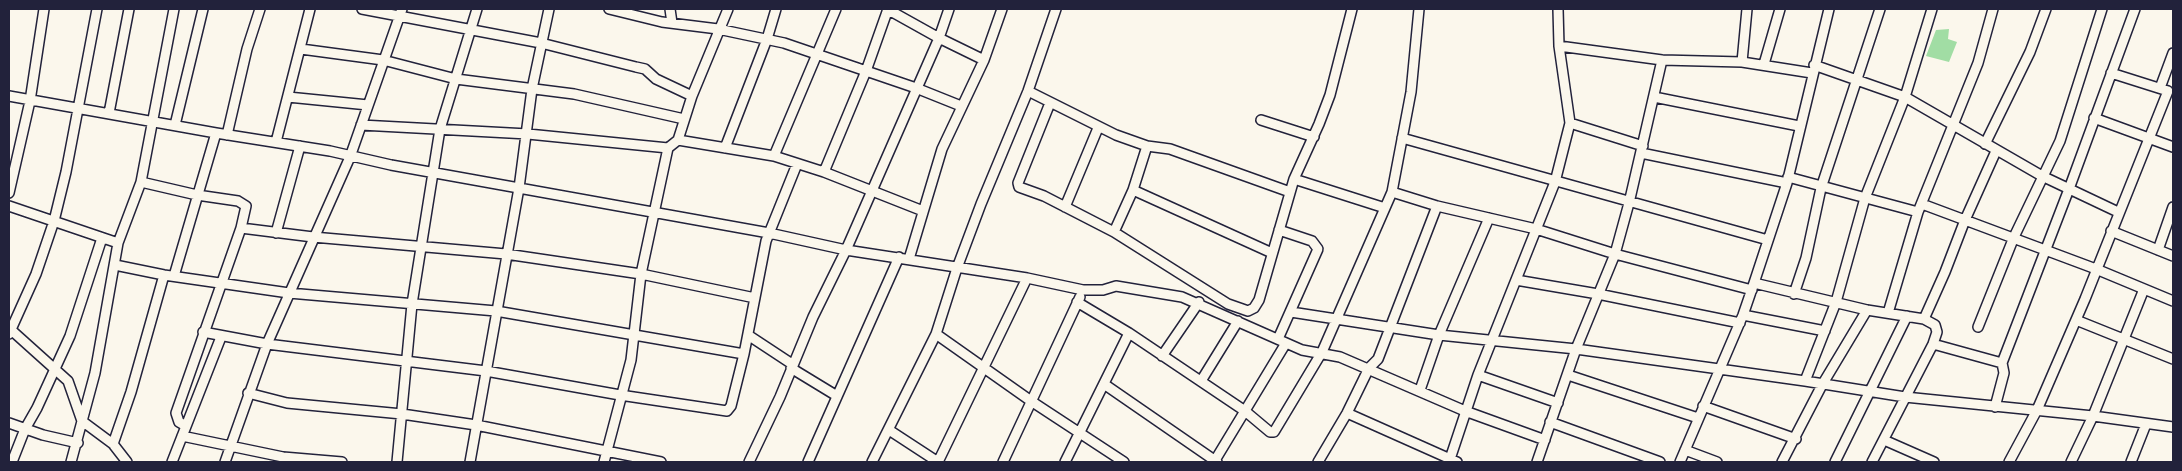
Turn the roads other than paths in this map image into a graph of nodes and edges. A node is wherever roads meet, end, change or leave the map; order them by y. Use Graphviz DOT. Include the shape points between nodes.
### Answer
graph roads {
  1 [pos="44,9"];
  2 [pos="97,9"];
  3 [pos="129,9"];
  4 [pos="174,9"];
  5 [pos="203,9"];
  6 [pos="260,9"];
  7 [pos="310,9"];
  8 [pos="362,9"];
  9 [pos="478,9"];
  10 [pos="549,9"];
  11 [pos="609,9"];
  12 [pos="670,9"];
  13 [pos="728,9"];
  14 [pos="776,9"];
  15 [pos="836,9"];
  16 [pos="888,9"];
  17 [pos="949,9"];
  18 [pos="1002,9"];
  19 [pos="1056,9"];
  20 [pos="1352,9"];
  21 [pos="1419,9"];
  22 [pos="1558,9"];
  23 [pos="1747,9"];
  24 [pos="1780,9"];
  25 [pos="1829,9"];
  26 [pos="1880,9"];
  27 [pos="1932,9"];
  28 [pos="1994,9"];
  29 [pos="2046,9"];
  30 [pos="2102,9"];
  31 [pos="2135,9"];
  32 [pos="401,12"];
  33 [pos="672,23"];
  34 [pos="471,29"];
  35 [pos="718,29"];
  36 [pos="939,38"];
  37 [pos="767,39"];
  38 [pos="542,43"];
  39 [pos="1560,46"];
  40 [pos="301,50"];
  41 [pos="2173,53"];
  42 [pos="818,54"];
  43 [pos="383,60"];
  44 [pos="984,60"];
  45 [pos="1662,60"];
  46 [pos="1742,62"];
  47 [pos="1764,64"];
  48 [pos="1813,69"];
  49 [pos="866,71"];
  50 [pos="2111,74"];
  51 [pos="456,79"];
  52 [pos="1858,80"];
  53 [pos="916,88"];
  54 [pos="532,89"];
  55 [pos="1028,91"];
  56 [pos="2167,91"];
  57 [pos="9,96"];
  58 [pos="692,96"];
  59 [pos="1654,97"];
  60 [pos="1905,97"];
  61 [pos="288,98"];
  62 [pos="30,101"];
  63 [pos="1050,103"];
  64 [pos="368,105"];
  65 [pos="961,106"];
  66 [pos="79,107"];
  67 [pos="109,112"];
  68 [pos="2094,118"];
  69 [pos="684,119"];
  70 [pos="1261,120"];
  71 [pos="152,121"];
  72 [pos="1570,122"];
  73 [pos="1954,123"];
  74 [pos="175,125"];
  75 [pos="361,125"];
  76 [pos="1799,126"];
  77 [pos="1098,128"];
  78 [pos="440,129"];
  79 [pos="216,134"];
  80 [pos="528,134"];
  81 [pos="227,135"];
  82 [pos="1314,137"];
  83 [pos="1402,138"];
  84 [pos="2149,138"];
  85 [pos="678,140"];
  86 [pos="276,142"];
  87 [pos="1985,144"];
  88 [pos="300,146"];
  89 [pos="1147,146"];
  90 [pos="668,148"];
  91 [pos="725,148"];
  92 [pos="2173,148"];
  93 [pos="1642,149"];
  94 [pos="1996,151"];
  95 [pos="774,156"];
  96 [pos="350,157"];
  97 [pos="797,164"];
  98 [pos="434,172"];
  99 [pos="824,172"];
  100 [pos="2042,176"];
  101 [pos="10,179"];
  102 [pos="1294,179"];
  103 [pos="1787,180"];
  104 [pos="141,182"];
  105 [pos="1555,182"];
  106 [pos="519,188"];
  107 [pos="1821,188"];
  108 [pos="871,190"];
  109 [pos="1133,190"];
  110 [pos="2069,190"];
  111 [pos="1290,192"];
  112 [pos="1392,192"];
  113 [pos="9,193"];
  114 [pos="197,195"];
  115 [pos="1865,198"];
  116 [pos="1629,203"];
  117 [pos="9,206"];
  118 [pos="1437,206"];
  119 [pos="1064,207"];
  120 [pos="1385,208"];
  121 [pos="1920,208"];
  122 [pos="2173,208"];
  123 [pos="923,211"];
  124 [pos="655,212"];
  125 [pos="2118,212"];
  126 [pos="1489,218"];
  127 [pos="1965,220"];
  128 [pos="54,221"];
  129 [pos="241,228"];
  130 [pos="1536,229"];
  131 [pos="1279,230"];
  132 [pos="2111,231"];
  133 [pos="1114,232"];
  134 [pos="276,233"];
  135 [pos="769,233"];
  136 [pos="313,237"];
  137 [pos="2014,237"];
  138 [pos="102,238"];
  139 [pos="1768,240"];
  140 [pos="118,243"];
  141 [pos="423,246"];
  142 [pos="2045,249"];
  143 [pos="846,250"];
  144 [pos="2158,250"];
  145 [pos="1272,253"];
  146 [pos="506,254"];
  147 [pos="1615,254"];
  148 [pos="2173,256"];
  149 [pos="899,257"];
  150 [pos="909,259"];
  151 [pos="116,265"];
  152 [pos="957,268"];
  153 [pos="2096,269"];
  154 [pos="642,274"];
  155 [pos="164,275"];
  156 [pos="174,276"];
  157 [pos="1026,278"];
  158 [pos="1516,280"];
  159 [pos="220,283"];
  160 [pos="1753,287"];
  161 [pos="2144,289"];
  162 [pos="1083,290"];
  163 [pos="289,293"];
  164 [pos="1598,294"];
  165 [pos="1794,294"];
  166 [pos="755,298"];
  167 [pos="2173,301"];
  168 [pos="1078,302"];
  169 [pos="1198,302"];
  170 [pos="1836,302"];
  171 [pos="412,304"];
  172 [pos="1868,310"];
  173 [pos="496,311"];
  174 [pos="1291,312"];
  175 [pos="1888,313"];
  176 [pos="1907,316"];
  177 [pos="1338,318"];
  178 [pos="1742,319"];
  179 [pos="1924,319"];
  180 [pos="2076,320"];
  181 [pos="1238,321"];
  182 [pos="1978,326"];
  183 [pos="1391,327"];
  184 [pos="9,331"];
  185 [pos="1825,331"];
  186 [pos="204,332"];
  187 [pos="1129,333"];
  188 [pos="634,334"];
  189 [pos="936,334"];
  190 [pos="748,335"];
  191 [pos="1438,335"];
  192 [pos="221,336"];
  193 [pos="2125,338"];
  194 [pos="1282,341"];
  195 [pos="1492,341"];
  196 [pos="267,344"];
  197 [pos="1933,344"];
  198 [pos="1576,349"];
  199 [pos="1322,352"];
  200 [pos="744,354"];
  201 [pos="1162,356"];
  202 [pos="2173,359"];
  203 [pos="406,360"];
  204 [pos="2002,363"];
  205 [pos="792,366"];
  206 [pos="983,367"];
  207 [pos="1369,368"];
  208 [pos="1720,369"];
  209 [pos="54,371"];
  210 [pos="486,371"];
  211 [pos="1478,375"];
  212 [pos="1568,375"];
  213 [pos="1805,380"];
  214 [pos="1201,381"];
  215 [pos="1104,384"];
  216 [pos="1822,385"];
  217 [pos="1420,390"];
  218 [pos="1871,391"];
  219 [pos="248,394"];
  220 [pos="620,395"];
  221 [pos="837,396"];
  222 [pos="1905,397"];
  223 [pos="1031,401"];
  224 [pos="1558,403"];
  225 [pos="1703,406"];
  226 [pos="1995,407"];
  227 [pos="1465,410"];
  228 [pos="2037,410"];
  229 [pos="1245,411"];
  230 [pos="1347,413"];
  231 [pos="402,414"];
  232 [pos="2093,416"];
  233 [pos="1698,418"];
  234 [pos="82,421"];
  235 [pos="1550,422"];
  236 [pos="9,423"];
  237 [pos="2146,424"];
  238 [pos="476,425"];
  239 [pos="186,426"];
  240 [pos="2173,428"];
  241 [pos="25,429"];
  242 [pos="889,430"];
  243 [pos="1080,432"];
  244 [pos="182,436"];
  245 [pos="1796,439"];
  246 [pos="1545,440"];
  247 [pos="1884,440"];
  248 [pos="78,443"];
  249 [pos="113,444"];
  250 [pos="229,447"];
  251 [pos="1685,450"];
  252 [pos="606,452"];
  253 [pos="282,459"];
  254 [pos="1452,461"];
  255 [pos="12,462"];
  256 [pos="71,462"];
  257 [pos="127,462"];
  258 [pos="172,462"];
  259 [pos="225,462"];
  260 [pos="342,462"];
  261 [pos="398,462"];
  262 [pos="470,462"];
  263 [pos="604,462"];
  264 [pos="661,462"];
  265 [pos="749,462"];
  266 [pos="808,462"];
  267 [pos="872,462"];
  268 [pos="938,462"];
  269 [pos="1003,462"];
  270 [pos="1065,462"];
  271 [pos="1124,462"];
  272 [pos="1215,462"];
  273 [pos="1320,462"];
  274 [pos="1537,462"];
  275 [pos="1660,462"];
  276 [pos="1680,462"];
  277 [pos="1717,462"];
  278 [pos="1782,462"];
  279 [pos="1835,462"];
  280 [pos="1872,462"];
  281 [pos="1934,462"];
  282 [pos="2009,462"];
  283 [pos="2071,462"];
  284 [pos="2131,462"];
  1 -- 62 [label="street"];
  2 -- 66 [label="street"];
  3 -- 67 [label="street"];
  4 -- 71 [label="street"];
  5 -- 74 [label="street"];
  6 -- 81 [label="street"];
  7 -- 40 [label="street"];
  8 -- 32 [label="street"];
  9 -- 34 [label="street"];
  10 -- 38 [label="street"];
  11 -- 33 [label="street"];
  12 -- 33 [label="street"];
  13 -- 35 [label="street"];
  14 -- 37 [label="street"];
  15 -- 42 [label="street"];
  16 -- 36 [label="street"];
  16 -- 49 [label="street"];
  17 -- 36 [label="street"];
  18 -- 44 [label="street"];
  19 -- 55 [label="street"];
  20 -- 82 [label="street" via="1330,95"];
  21 -- 83 [label="street"];
  22 -- 39 [label="street"];
  23 -- 46 [label="street"];
  24 -- 47 [label="street"];
  25 -- 48 [label="street"];
  26 -- 52 [label="street"];
  27 -- 60 [label="street"];
  28 -- 73 [label="street" via="1978,63"];
  29 -- 87 [label="street" via="2030,52"];
  30 -- 100 [label="street" via="2060,141"];
  31 -- 50 [label="street"];
  32 -- 34 [label="street"];
  32 -- 43 [label="street"];
  33 -- 35 [label="street"];
  34 -- 38 [label="street"];
  34 -- 51 [label="street"];
  35 -- 37 [label="street"];
  35 -- 58 [label="street"];
  36 -- 44 [label="street"];
  36 -- 53 [label="street"];
  37 -- 42 [label="street"];
  37 -- 91 [label="street"];
  38 -- 54 [label="street"];
  38 -- 58 [label="street" via="645,70 656,79"];
  39 -- 45 [label="street"];
  39 -- 72 [label="street"];
  40 -- 43 [label="street"];
  40 -- 61 [label="street"];
  41 -- 56 [label="street"];
  42 -- 49 [label="street"];
  42 -- 95 [label="street"];
  43 -- 51 [label="street"];
  43 -- 64 [label="street"];
  44 -- 65 [label="street"];
  45 -- 46 [label="street"];
  45 -- 59 [label="street"];
  46 -- 47 [label="street"];
  47 -- 48 [label="street"];
  48 -- 52 [label="street"];
  48 -- 76 [label="street"];
  49 -- 53 [label="street"];
  49 -- 99 [label="street"];
  50 -- 56 [label="street"];
  50 -- 68 [label="street"];
  51 -- 54 [label="street"];
  51 -- 78 [label="street"];
  52 -- 60 [label="street"];
  52 -- 107 [label="street"];
  53 -- 65 [label="street"];
  53 -- 108 [label="street"];
  54 -- 69 [label="street" via="583,96"];
  54 -- 80 [label="street"];
  55 -- 63 [label="street"];
  55 -- 152 [label="street"];
  56 -- 84 [label="street"];
  57 -- 62 [label="street"];
  58 -- 69 [label="street"];
  59 -- 76 [label="street"];
  59 -- 93 [label="street"];
  60 -- 73 [label="street"];
  60 -- 115 [label="street"];
  61 -- 64 [label="street"];
  61 -- 86 [label="street"];
  62 -- 66 [label="street"];
  62 -- 101 [label="street"];
  63 -- 77 [label="street"];
  63 -- 119 [label="street" via="1018,184"];
  64 -- 75 [label="street"];
  65 -- 123 [label="street" via="942,150"];
  66 -- 67 [label="street"];
  66 -- 128 [label="street"];
  67 -- 71 [label="street"];
  68 -- 84 [label="street"];
  68 -- 110 [label="street"];
  69 -- 85 [label="street"];
  70 -- 82 [label="street"];
  71 -- 74 [label="street"];
  71 -- 104 [label="street"];
  72 -- 93 [label="street"];
  72 -- 105 [label="street"];
  73 -- 87 [label="street"];
  73 -- 121 [label="street"];
  74 -- 79 [label="street"];
  75 -- 78 [label="street"];
  75 -- 96 [label="street"];
  76 -- 103 [label="street"];
  77 -- 89 [label="street"];
  77 -- 119 [label="street"];
  78 -- 80 [label="street"];
  78 -- 98 [label="street"];
  79 -- 81 [label="street"];
  79 -- 114 [label="street"];
  80 -- 90 [label="street"];
  80 -- 106 [label="street"];
  81 -- 86 [label="street"];
  82 -- 102 [label="street"];
  83 -- 105 [label="street"];
  83 -- 112 [label="street"];
  84 -- 92 [label="street"];
  84 -- 125 [label="street"];
  85 -- 90 [label="street"];
  85 -- 91 [label="street"];
  86 -- 88 [label="street"];
  87 -- 94 [label="street"];
  88 -- 96 [label="street"];
  88 -- 134 [label="street"];
  89 -- 109 [label="street"];
  89 -- 111 [label="street" via="1170,149"];
  90 -- 124 [label="street"];
  91 -- 95 [label="street"];
  93 -- 103 [label="street"];
  93 -- 116 [label="street"];
  94 -- 100 [label="street"];
  94 -- 127 [label="street"];
  95 -- 97 [label="street"];
  96 -- 98 [label="street"];
  96 -- 136 [label="street"];
  97 -- 99 [label="street"];
  97 -- 135 [label="street"];
  98 -- 106 [label="street"];
  98 -- 141 [label="street"];
  99 -- 108 [label="street"];
  100 -- 110 [label="street"];
  100 -- 137 [label="street"];
  101 -- 113 [label="street"];
  102 -- 111 [label="street"];
  102 -- 120 [label="street"];
  103 -- 107 [label="street"];
  103 -- 139 [label="street"];
  104 -- 114 [label="street"];
  104 -- 140 [label="street"];
  105 -- 116 [label="street"];
  105 -- 130 [label="street"];
  106 -- 124 [label="street"];
  106 -- 146 [label="street"];
  107 -- 115 [label="street"];
  107 -- 165 [label="street" via="1806,258"];
  108 -- 123 [label="street"];
  108 -- 143 [label="street"];
  109 -- 133 [label="street"];
  109 -- 145 [label="street"];
  110 -- 125 [label="street"];
  110 -- 142 [label="street"];
  111 -- 131 [label="street"];
  112 -- 118 [label="street"];
  112 -- 120 [label="street"];
  114 -- 129 [label="street" via="242,202 246,211"];
  114 -- 156 [label="street"];
  115 -- 121 [label="street"];
  115 -- 170 [label="street"];
  116 -- 139 [label="street"];
  116 -- 147 [label="street"];
  117 -- 128 [label="street"];
  118 -- 126 [label="street"];
  118 -- 183 [label="street"];
  119 -- 133 [label="street"];
  120 -- 177 [label="street"];
  121 -- 127 [label="street"];
  121 -- 175 [label="street"];
  122 -- 144 [label="street"];
  123 -- 150 [label="street"];
  124 -- 135 [label="street"];
  124 -- 154 [label="street"];
  125 -- 132 [label="street"];
  126 -- 130 [label="street"];
  126 -- 191 [label="street"];
  127 -- 137 [label="street"];
  127 -- 179 [label="street"];
  128 -- 138 [label="street"];
  128 -- 184 [label="street" via="36,274"];
  129 -- 134 [label="street"];
  129 -- 159 [label="street"];
  130 -- 147 [label="street"];
  130 -- 158 [label="street"];
  131 -- 145 [label="street"];
  131 -- 174 [label="street" via="1312,241 1318,249"];
  132 -- 144 [label="street"];
  132 -- 153 [label="street"];
  133 -- 145 [label="street" via="1228,304 1248,311 1259,300"];
  134 -- 136 [label="street"];
  135 -- 143 [label="street"];
  135 -- 166 [label="street"];
  136 -- 141 [label="street"];
  136 -- 163 [label="street"];
  137 -- 142 [label="street"];
  137 -- 182 [label="street"];
  138 -- 140 [label="street"];
  138 -- 209 [label="street" via="70,336"];
  139 -- 160 [label="street"];
  140 -- 151 [label="street"];
  141 -- 146 [label="street"];
  141 -- 171 [label="street"];
  142 -- 153 [label="street"];
  142 -- 204 [label="street"];
  143 -- 149 [label="street"];
  143 -- 205 [label="street"];
  144 -- 148 [label="street"];
  146 -- 154 [label="street"];
  146 -- 173 [label="street"];
  147 -- 160 [label="street"];
  147 -- 164 [label="street"];
  149 -- 150 [label="street"];
  149 -- 221 [label="street"];
  150 -- 152 [label="street"];
  151 -- 155 [label="street"];
  151 -- 234 [label="street"];
  152 -- 157 [label="street"];
  152 -- 189 [label="street"];
  153 -- 161 [label="street"];
  153 -- 180 [label="street"];
  154 -- 166 [label="street"];
  154 -- 188 [label="street"];
  155 -- 156 [label="street"];
  155 -- 249 [label="street"];
  156 -- 159 [label="street"];
  157 -- 162 [label="street"];
  157 -- 206 [label="street"];
  158 -- 164 [label="street"];
  158 -- 195 [label="street"];
  159 -- 163 [label="street"];
  159 -- 186 [label="street"];
  160 -- 165 [label="street"];
  160 -- 178 [label="street"];
  161 -- 167 [label="street"];
  161 -- 193 [label="street"];
  162 -- 168 [label="street"];
  162 -- 169 [label="street" via="1116,286 1182,296"];
  163 -- 171 [label="street"];
  163 -- 196 [label="street"];
  164 -- 178 [label="street"];
  164 -- 198 [label="street"];
  165 -- 170 [label="street"];
  166 -- 190 [label="street"];
  168 -- 187 [label="street"];
  168 -- 223 [label="street"];
  169 -- 181 [label="street"];
  169 -- 201 [label="street"];
  170 -- 172 [label="street"];
  170 -- 185 [label="street"];
  171 -- 173 [label="street"];
  171 -- 203 [label="street"];
  172 -- 175 [label="street"];
  172 -- 216 [label="street"];
  173 -- 188 [label="street"];
  173 -- 210 [label="street"];
  174 -- 177 [label="street"];
  174 -- 194 [label="street"];
  175 -- 176 [label="street"];
  176 -- 179 [label="street"];
  176 -- 218 [label="street"];
  177 -- 183 [label="street"];
  177 -- 199 [label="street"];
  178 -- 185 [label="street"];
  178 -- 208 [label="street"];
  179 -- 197 [label="street" via="1936,325"];
  180 -- 193 [label="street"];
  180 -- 228 [label="street"];
  181 -- 194 [label="street"];
  181 -- 214 [label="street"];
  183 -- 191 [label="street"];
  183 -- 207 [label="street" via="1378,359"];
  184 -- 209 [label="street"];
  185 -- 213 [label="street"];
  186 -- 192 [label="street"];
  186 -- 239 [label="street" via="176,413 179,422"];
  187 -- 201 [label="street"];
  187 -- 215 [label="street"];
  188 -- 200 [label="street"];
  188 -- 220 [label="street" via="631,360"];
  189 -- 206 [label="street"];
  189 -- 242 [label="street"];
  190 -- 200 [label="street"];
  190 -- 205 [label="street"];
  191 -- 195 [label="street"];
  191 -- 217 [label="street"];
  192 -- 196 [label="street"];
  192 -- 239 [label="street"];
  193 -- 202 [label="street"];
  193 -- 232 [label="street"];
  194 -- 199 [label="street" via="1302,350"];
  194 -- 229 [label="street"];
  195 -- 198 [label="street"];
  195 -- 211 [label="street"];
  196 -- 203 [label="street"];
  196 -- 219 [label="street"];
  197 -- 204 [label="street"];
  197 -- 222 [label="street"];
  198 -- 208 [label="street"];
  198 -- 212 [label="street"];
  199 -- 207 [label="street"];
  199 -- 229 [label="street" via="1274,432"];
  200 -- 220 [label="street" via="727,411"];
  201 -- 214 [label="street"];
  203 -- 210 [label="street"];
  203 -- 231 [label="street"];
  204 -- 226 [label="street" via="2004,373"];
  205 -- 221 [label="street"];
  205 -- 265 [label="street"];
  206 -- 223 [label="street"];
  206 -- 268 [label="street"];
  207 -- 217 [label="street"];
  207 -- 230 [label="street"];
  208 -- 213 [label="street"];
  208 -- 225 [label="street"];
  209 -- 234 [label="street" via="72,388"];
  209 -- 241 [label="street"];
  210 -- 220 [label="street"];
  210 -- 238 [label="street"];
  211 -- 224 [label="street"];
  211 -- 227 [label="street"];
  212 -- 224 [label="street"];
  212 -- 233 [label="street"];
  213 -- 216 [label="street"];
  214 -- 229 [label="street"];
  215 -- 243 [label="street"];
  215 -- 272 [label="street"];
  216 -- 218 [label="street"];
  216 -- 245 [label="street"];
  217 -- 227 [label="street"];
  218 -- 222 [label="street"];
  218 -- 279 [label="street"];
  219 -- 231 [label="street" via="287,403"];
  219 -- 250 [label="street"];
  220 -- 252 [label="street"];
  221 -- 266 [label="street"];
  222 -- 226 [label="street"];
  222 -- 247 [label="street"];
  223 -- 243 [label="street"];
  223 -- 269 [label="street"];
  224 -- 235 [label="street"];
  225 -- 233 [label="street"];
  225 -- 245 [label="street"];
  226 -- 228 [label="street"];
  227 -- 246 [label="street"];
  227 -- 254 [label="street"];
  228 -- 232 [label="street"];
  228 -- 282 [label="street"];
  229 -- 272 [label="street"];
  230 -- 254 [label="street"];
  230 -- 273 [label="street"];
  231 -- 238 [label="street"];
  231 -- 261 [label="street"];
  232 -- 237 [label="street"];
  232 -- 283 [label="street"];
  233 -- 251 [label="street"];
  234 -- 248 [label="street"];
  234 -- 249 [label="street"];
  235 -- 246 [label="street"];
  235 -- 275 [label="street"];
  236 -- 241 [label="street"];
  237 -- 240 [label="street"];
  237 -- 284 [label="street"];
  238 -- 252 [label="street"];
  238 -- 262 [label="street"];
  239 -- 244 [label="street"];
  241 -- 248 [label="street"];
  241 -- 255 [label="street"];
  242 -- 267 [label="street"];
  242 -- 268 [label="street"];
  243 -- 270 [label="street"];
  243 -- 271 [label="street"];
  244 -- 250 [label="street"];
  244 -- 258 [label="street"];
  245 -- 278 [label="street"];
  246 -- 274 [label="street"];
  247 -- 280 [label="street"];
  247 -- 281 [label="street"];
  248 -- 256 [label="street"];
  249 -- 257 [label="street"];
  250 -- 253 [label="street"];
  250 -- 259 [label="street"];
  251 -- 276 [label="street"];
  251 -- 277 [label="street"];
  252 -- 263 [label="street"];
  252 -- 264 [label="street"];
  253 -- 260 [label="street"];
}
